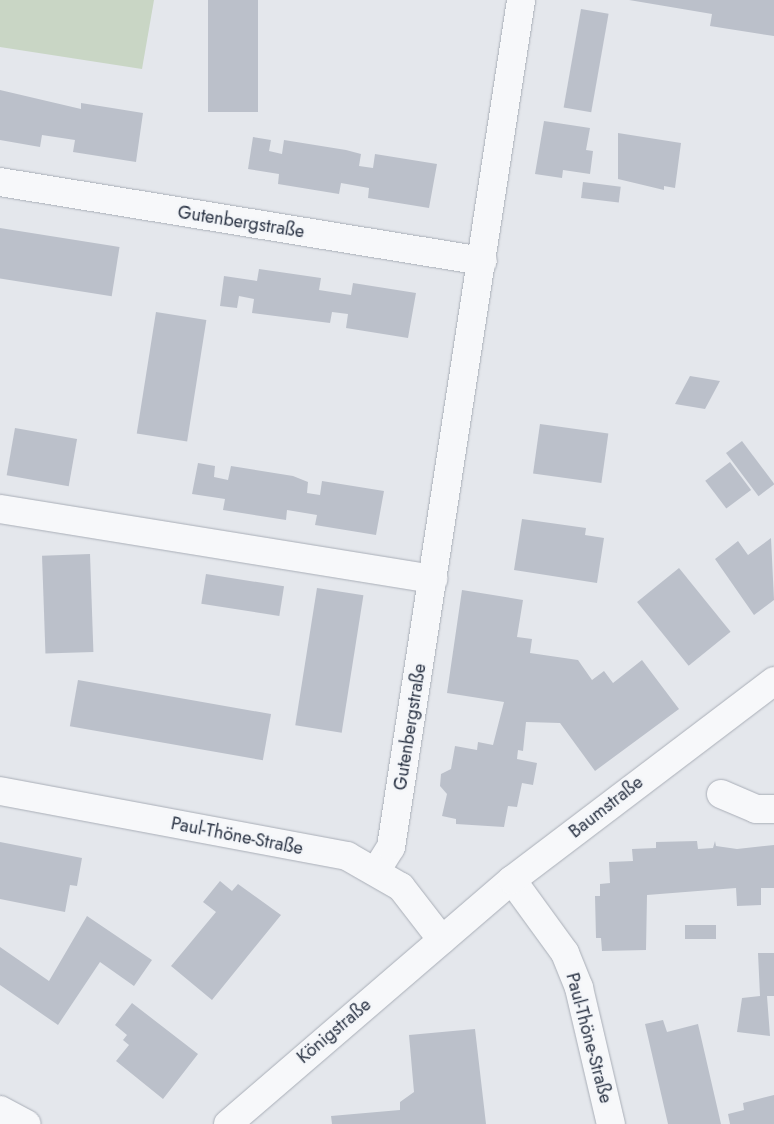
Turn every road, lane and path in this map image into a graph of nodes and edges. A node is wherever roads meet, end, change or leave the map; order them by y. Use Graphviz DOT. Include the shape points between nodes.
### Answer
graph roads {
  1 [pos="522,0"];
  2 [pos="0,182"];
  3 [pos="483,261"];
  4 [pos="0,509"];
  5 [pos="433,579"];
  6 [pos="774,681"];
  7 [pos="0,791"];
  8 [pos="721,794"];
  9 [pos="774,808"];
  10 [pos="376,870"];
  11 [pos="512,880"];
  12 [pos="442,940"];
  13 [pos="264,1090"];
  14 [pos="0,1110"];
  15 [pos="26,1124"];
  16 [pos="228,1124"];
  17 [pos="260,1124"];
  18 [pos="611,1124"];
  1 -- 3 [label="street, Gutenbergstraße"];
  2 -- 3 [label="street, Gutenbergstraße"];
  3 -- 5 [label="street, Gutenbergstraße"];
  4 -- 5 [label="street"];
  5 -- 10 [label="street, Gutenbergstraße" via="391,847"];
  6 -- 11 [label="street, Baumstraße"];
  7 -- 10 [label="street, Paul-Thöne-Straße" via="347,856"];
  8 -- 9 [label="street" via="756,809"];
  10 -- 12 [label="street, Paul-Thöne-Straße" via="401,887"];
  11 -- 12 [label="street, Baumstraße"];
  11 -- 18 [label="street, Paul-Thöne-Straße" via="565,953 579,988"];
  12 -- 13 [label="street, Königstraße"];
  13 -- 16 [label="street, Königstraße"];
  13 -- 17 [label="street"];
  14 -- 15 [label="street"];
}
